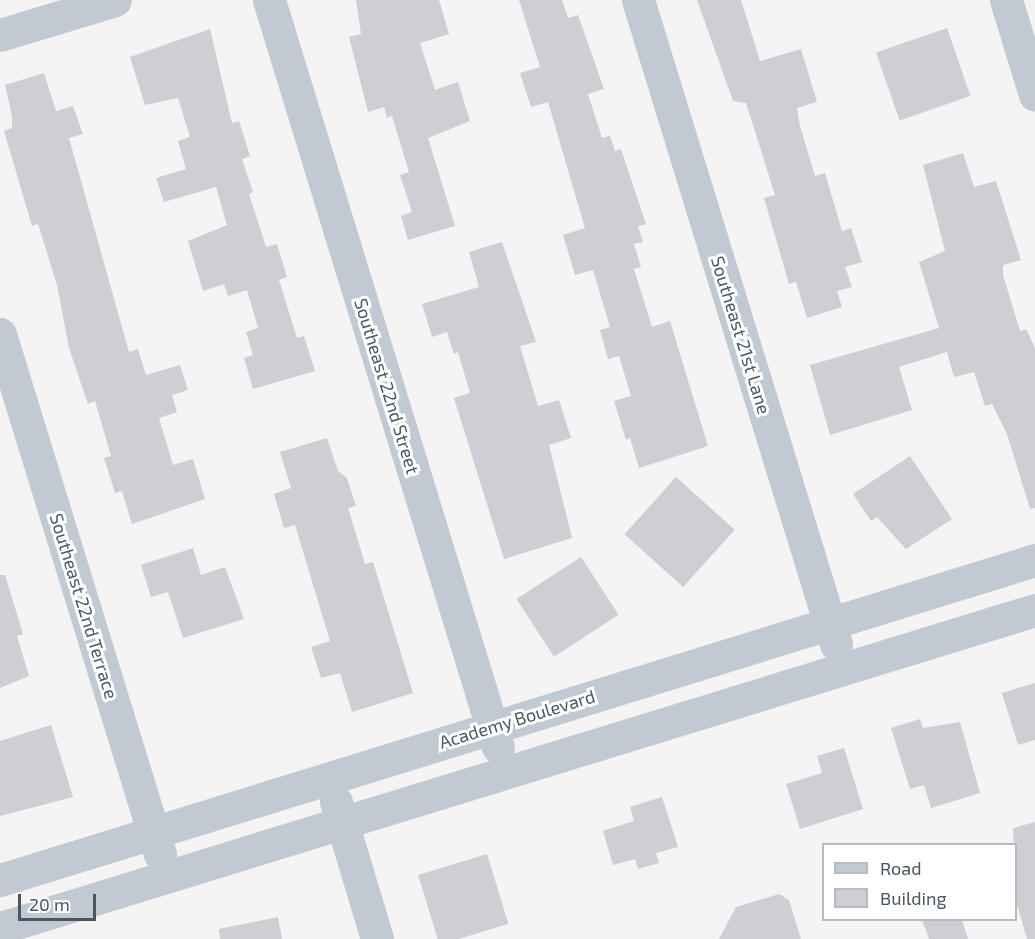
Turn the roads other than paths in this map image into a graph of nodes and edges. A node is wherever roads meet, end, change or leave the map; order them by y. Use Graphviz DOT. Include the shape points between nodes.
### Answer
graph roads {
  1 [pos="115,0"];
  2 [pos="269,0"];
  3 [pos="638,0"];
  4 [pos="1006,0"];
  5 [pos="0,35"];
  6 [pos="1035,95"];
  7 [pos="0,334"];
  8 [pos="1035,560"];
  9 [pos="1035,610"];
  10 [pos="830,624"];
  11 [pos="843,669"];
  12 [pos="492,727"];
  13 [pos="506,772"];
  14 [pos="328,778"];
  15 [pos="342,823"];
  16 [pos="153,832"];
  17 [pos="167,878"];
  18 [pos="0,880"];
  19 [pos="0,928"];
  20 [pos="377,939"];
  1 -- 5 [label="street"];
  2 -- 12 [label="street, Southeast 22nd Street"];
  3 -- 10 [label="street, Southeast 21st Lane"];
  4 -- 6 [label="street"];
  7 -- 16 [label="street, Southeast 22nd Terrace"];
  8 -- 10 [label="street, Academy Boulevard"];
  9 -- 11 [label="street"];
  10 -- 11 [label="street, Southeast 21st Lane"];
  10 -- 12 [label="street, Academy Boulevard"];
  11 -- 13 [label="street"];
  12 -- 13 [label="street, Southeast 22nd Street"];
  12 -- 14 [label="street, Academy Boulevard"];
  13 -- 15 [label="street"];
  14 -- 15 [label="street"];
  14 -- 16 [label="street, Academy Boulevard"];
  15 -- 17 [label="street"];
  15 -- 20 [label="street"];
  16 -- 17 [label="street, Southeast 22nd Terrace"];
  16 -- 18 [label="street, Academy Boulevard"];
  17 -- 19 [label="street"];
}
